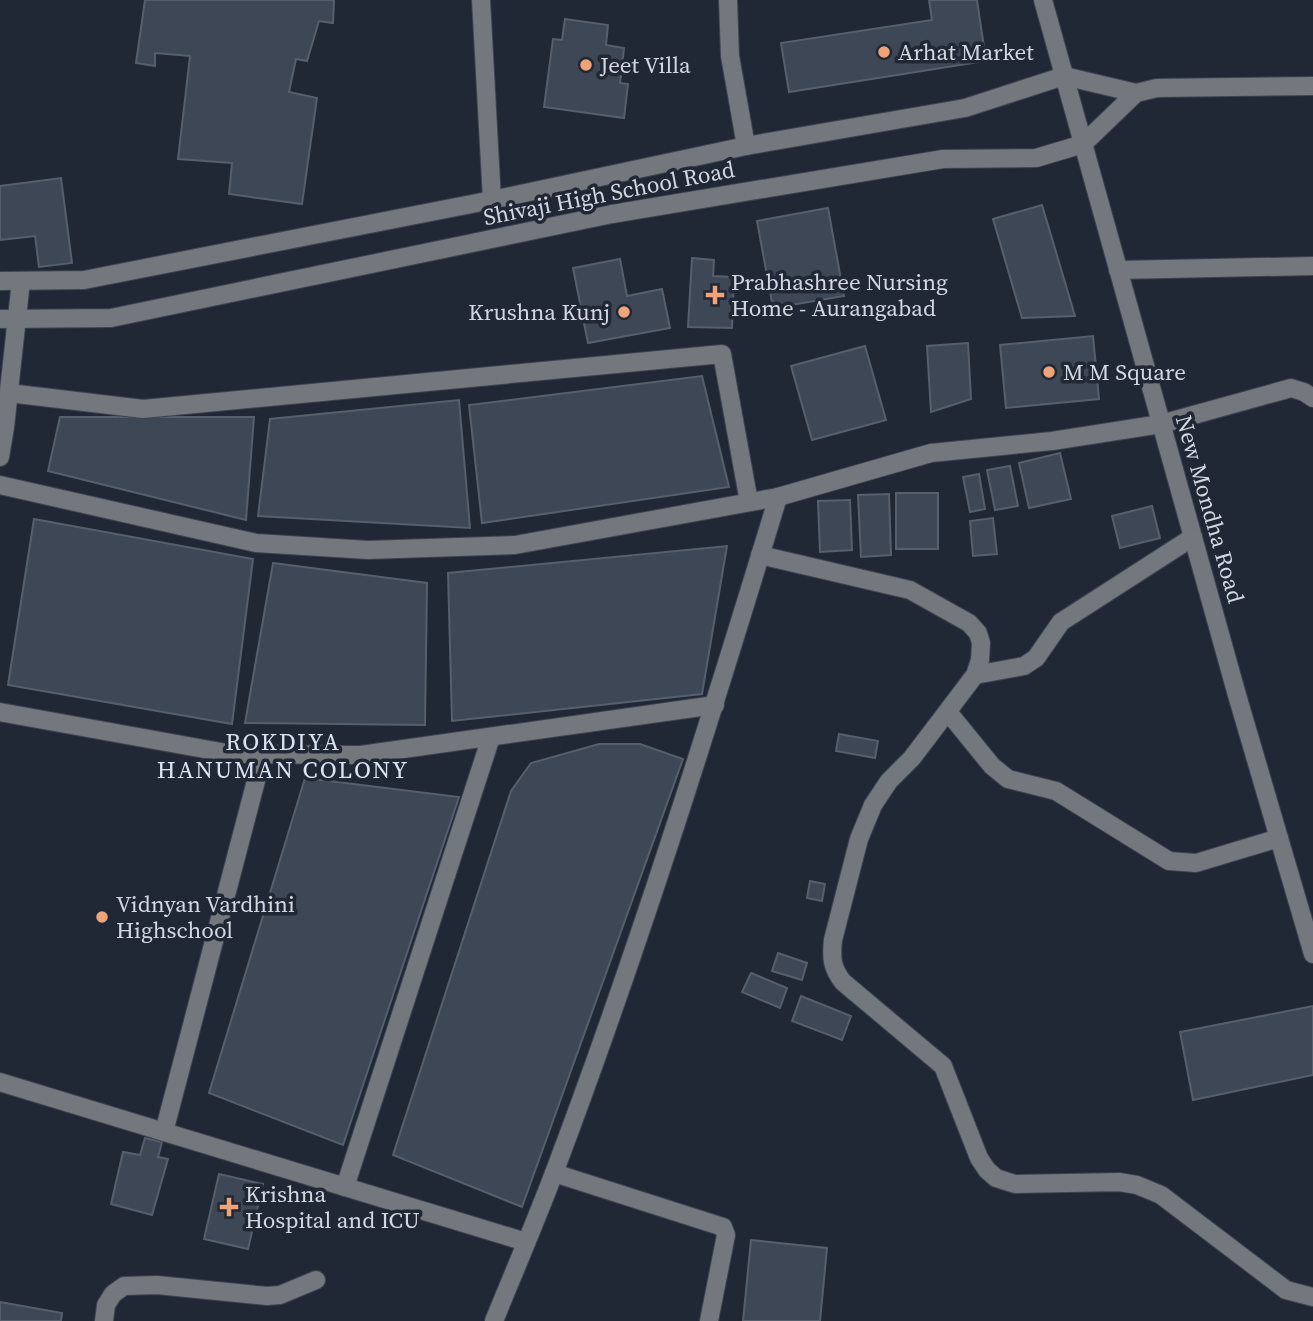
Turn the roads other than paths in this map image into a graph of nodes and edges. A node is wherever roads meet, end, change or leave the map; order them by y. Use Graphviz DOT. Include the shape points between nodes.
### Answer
graph roads {
  1 [pos="481,0"];
  2 [pos="728,0"];
  3 [pos="1042,0"];
  4 [pos="1064,76"];
  5 [pos="1313,86"];
  6 [pos="1136,93"];
  7 [pos="1083,144"];
  8 [pos="746,146"];
  9 [pos="492,200"];
  10 [pos="1313,266"];
  11 [pos="1118,270"];
  12 [pos="0,281"];
  13 [pos="21,281"];
  14 [pos="8,319"];
  15 [pos="9,393"];
  16 [pos="1313,398"];
  17 [pos="1161,424"];
  18 [pos="0,457"];
  19 [pos="0,485"];
  20 [pos="778,497"];
  21 [pos="749,502"];
  22 [pos="1193,537"];
  23 [pos="760,555"];
  24 [pos="975,675"];
  25 [pos="715,705"];
  26 [pos="0,712"];
  27 [pos="948,712"];
  28 [pos="491,737"];
  29 [pos="264,754"];
  30 [pos="1279,838"];
  31 [pos="1312,944"];
  32 [pos="0,1082"];
  33 [pos="164,1132"];
  34 [pos="554,1173"];
  35 [pos="345,1187"];
  36 [pos="526,1242"];
  37 [pos="317,1280"];
  38 [pos="1313,1297"];
  39 [pos="104,1321"];
  40 [pos="494,1321"];
  41 [pos="709,1321"];
  1 -- 9 [label="street"];
  2 -- 8 [label="street" via="730,55"];
  3 -- 4 [label="street"];
  4 -- 6 [label="street"];
  4 -- 7 [label="street, New Mondha Road"];
  4 -- 8 [label="street, Shivaji High School Road" via="965,108"];
  5 -- 6 [label="street" via="1157,88"];
  6 -- 7 [label="street, Shivaji High School Road"];
  7 -- 11 [label="street, New Mondha Road"];
  7 -- 14 [label="street, Shivaji High School Road" via="1036,158 943,159 612,214 111,318"];
  8 -- 9 [label="street, Shivaji High School Road"];
  9 -- 13 [label="street, Shivaji High School Road" via="84,280"];
  10 -- 11 [label="street"];
  11 -- 17 [label="street, New Mondha Road"];
  12 -- 13 [label="street, Shivaji High School Road"];
  13 -- 14 [label="street"];
  14 -- 15 [label="street"];
  15 -- 18 [label="street"];
  15 -- 21 [label="street" via="143,409 722,354"];
  16 -- 17 [label="street" via="1291,388"];
  17 -- 20 [label="street" via="930,453"];
  17 -- 22 [label="street, New Mondha Road"];
  19 -- 21 [label="street" via="256,543 368,550 515,544"];
  20 -- 21 [label="street"];
  20 -- 23 [label="street"];
  22 -- 24 [label="street" via="1061,622 1036,658 1024,666"];
  22 -- 30 [label="street, New Mondha Road"];
  23 -- 24 [label="street" via="910,590 969,623 978,633"];
  23 -- 25 [label="street"];
  24 -- 27 [label="street"];
  25 -- 28 [label="street"];
  25 -- 34 [label="street"];
  26 -- 29 [label="street" via="232,754"];
  27 -- 30 [label="street" via="1008,779 1056,790 1169,861 1196,863"];
  27 -- 38 [label="street" via="873,805 859,839 833,940 834,970 943,1066 979,1158 996,1178 1015,1184 1137,1185 1161,1195 1286,1290"];
  28 -- 29 [label="street" via="361,755"];
  28 -- 35 [label="street"];
  29 -- 33 [label="street"];
  30 -- 31 [label="street, New Mondha Road"];
  32 -- 33 [label="street"];
  33 -- 35 [label="street"];
  34 -- 36 [label="street"];
  34 -- 41 [label="street" via="723,1227 726,1235"];
  35 -- 36 [label="street"];
  36 -- 40 [label="street"];
  37 -- 39 [label="street" via="267,1296 124,1286 106,1305"];
}
